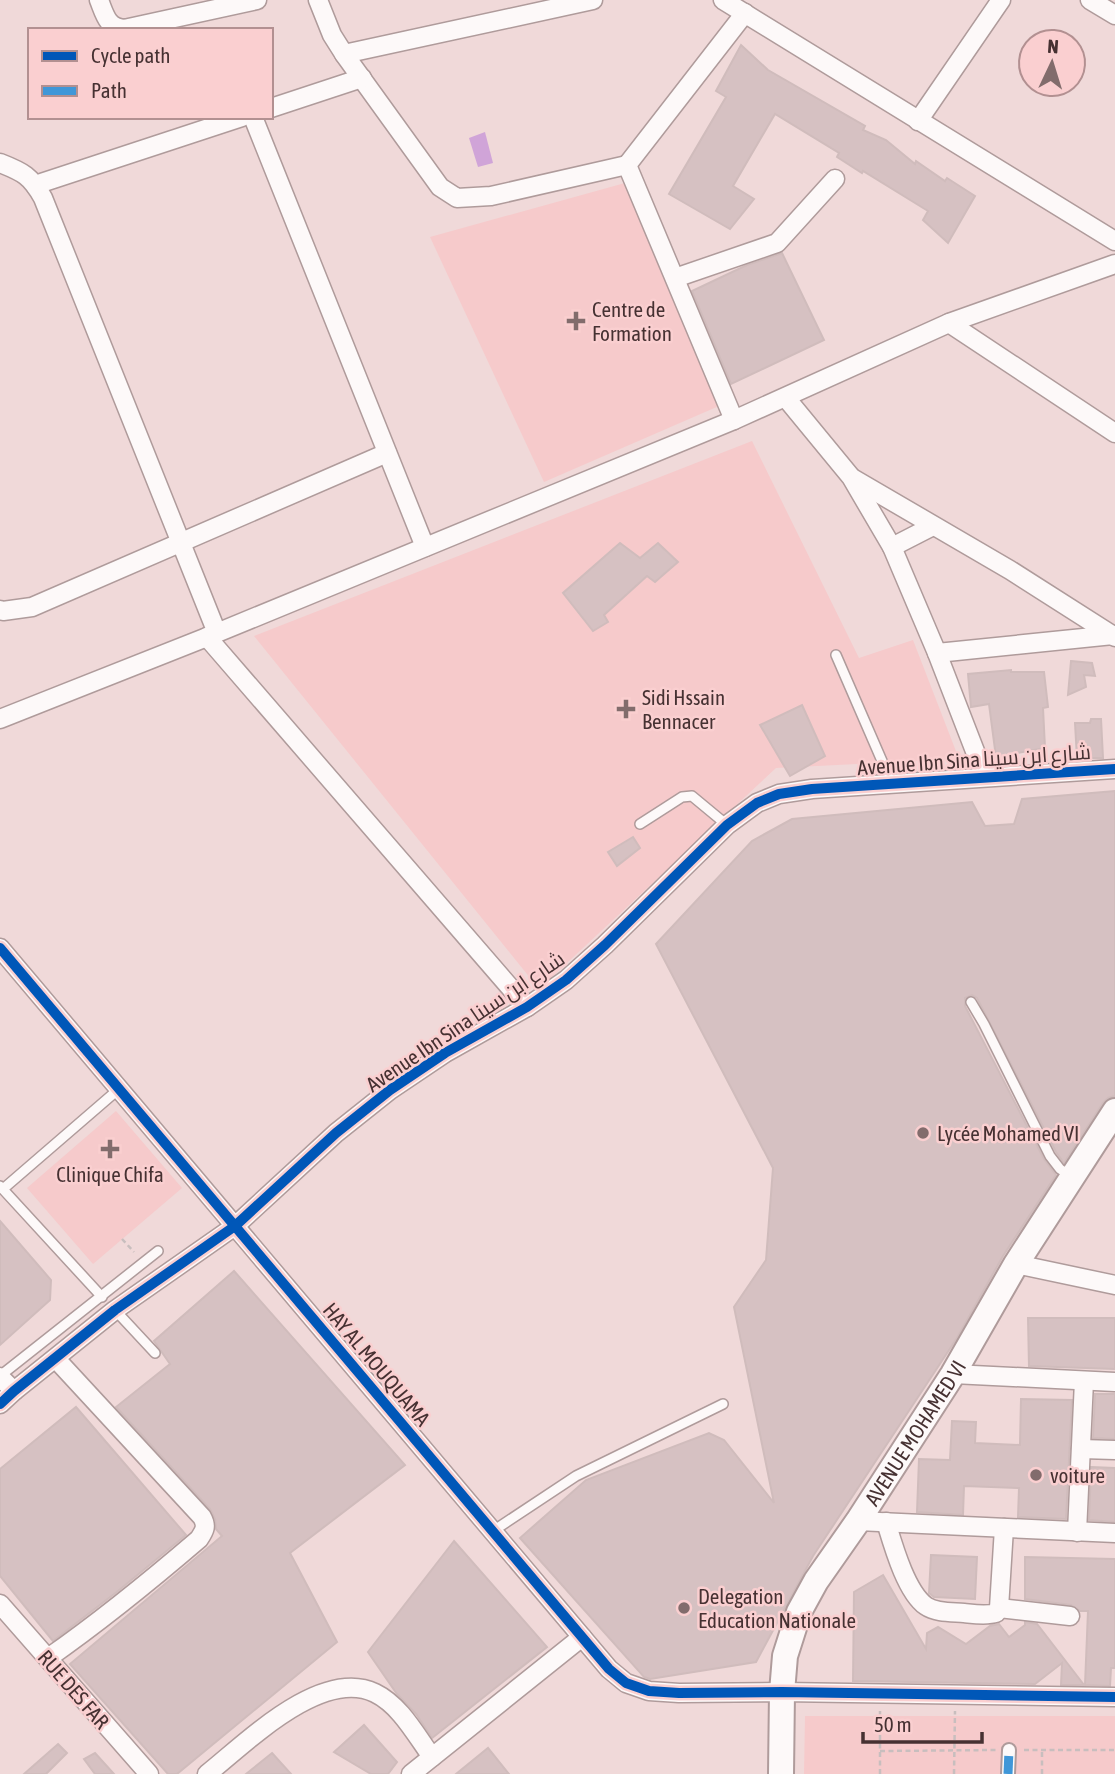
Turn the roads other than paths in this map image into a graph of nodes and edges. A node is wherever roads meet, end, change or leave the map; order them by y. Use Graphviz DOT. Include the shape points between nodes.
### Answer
graph roads {
  1 [pos="99,0"];
  2 [pos="257,0"];
  3 [pos="318,0"];
  4 [pos="593,0"];
  5 [pos="723,0"];
  6 [pos="1001,0"];
  7 [pos="1090,0"];
  8 [pos="745,13"];
  9 [pos="1115,15"];
  10 [pos="115,28"];
  11 [pos="129,28"];
  12 [pos="344,54"];
  13 [pos="362,78"];
  14 [pos="273,107"];
  15 [pos="236,119"];
  16 [pos="254,119"];
  17 [pos="918,121"];
  18 [pos="0,163"];
  19 [pos="627,164"];
  20 [pos="835,179"];
  21 [pos="35,184"];
  22 [pos="1115,242"];
  23 [pos="1115,264"];
  24 [pos="675,278"];
  25 [pos="949,323"];
  26 [pos="786,398"];
  27 [pos="734,420"];
  28 [pos="1115,433"];
  29 [pos="387,453"];
  30 [pos="851,477"];
  31 [pos="933,526"];
  32 [pos="181,542"];
  33 [pos="425,547"];
  34 [pos="892,547"];
  35 [pos="0,610"];
  36 [pos="212,635"];
  37 [pos="1114,636"];
  38 [pos="937,653"];
  39 [pos="836,655"];
  40 [pos="0,719"];
  41 [pos="1115,769"];
  42 [pos="985,777"];
  43 [pos="893,785"];
  44 [pos="640,824"];
  45 [pos="727,825"];
  46 [pos="0,948"];
  47 [pos="971,1002"];
  48 [pos="527,1007"];
  49 [pos="120,1088"];
  50 [pos="1115,1111"];
  51 [pos="1072,1177"];
  52 [pos="1,1188"];
  53 [pos="235,1226"];
  54 [pos="158,1251"];
  55 [pos="1016,1265"];
  56 [pos="1115,1285"];
  57 [pos="108,1304"];
  58 [pos="155,1353"];
  59 [pos="56,1359"];
  60 [pos="953,1374"];
  61 [pos="0,1377"];
  62 [pos="1084,1381"];
  63 [pos="1115,1382"];
  64 [pos="14,1391"];
  65 [pos="0,1404"];
  66 [pos="723,1404"];
  67 [pos="1081,1449"];
  68 [pos="1115,1450"];
  69 [pos="858,1521"];
  70 [pos="886,1522"];
  71 [pos="1004,1528"];
  72 [pos="492,1531"];
  73 [pos="1077,1532"];
  74 [pos="1115,1533"];
  75 [pos="0,1604"];
  76 [pos="999,1608"];
  77 [pos="1070,1616"];
  78 [pos="582,1637"];
  79 [pos="48,1658"];
  80 [pos="782,1692"];
  81 [pos="1115,1698"];
  82 [pos="1009,1750"];
  83 [pos="432,1757"];
  84 [pos="149,1774"];
  85 [pos="207,1774"];
  86 [pos="411,1774"];
  87 [pos="781,1774"];
  88 [pos="1008,1774"];
  1 -- 10 [label="street" via="107,22"];
  2 -- 11 [label="street"];
  3 -- 12 [label="street"];
  4 -- 12 [label="street"];
  5 -- 8 [label="street"];
  6 -- 17 [label="street"];
  7 -- 9 [label="street"];
  8 -- 17 [label="street"];
  8 -- 19 [label="street"];
  12 -- 13 [label="street"];
  13 -- 14 [label="street"];
  13 -- 19 [label="street" via="440,187 457,198 491,196"];
  15 -- 21 [label="street"];
  16 -- 29 [label="street"];
  17 -- 22 [label="street"];
  18 -- 21 [label="street" via="25,173"];
  19 -- 24 [label="street"];
  20 -- 24 [label="street" via="777,243"];
  21 -- 32 [label="street"];
  23 -- 25 [label="street"];
  24 -- 27 [label="street"];
  25 -- 26 [label="street"];
  25 -- 28 [label="street"];
  26 -- 27 [label="street"];
  26 -- 30 [label="street"];
  27 -- 33 [label="street"];
  29 -- 32 [label="street"];
  29 -- 33 [label="street"];
  30 -- 31 [label="street"];
  30 -- 34 [label="street"];
  31 -- 34 [label="street"];
  31 -- 37 [label="street"];
  32 -- 35 [label="street" via="32,607"];
  32 -- 36 [label="street"];
  33 -- 36 [label="street"];
  34 -- 38 [label="street"];
  36 -- 40 [label="street"];
  36 -- 48 [label="street"];
  37 -- 38 [label="street"];
  38 -- 42 [label="street"];
  39 -- 43 [label="lane"];
  41 -- 42 [label="street, Avenue Ibn Sina شارع ابن سينا"];
  42 -- 43 [label="street, Avenue Ibn Sina شارع ابن سينا"];
  43 -- 45 [label="street, Avenue Ibn Sina شارع ابن سينا" via="779,794 757,803"];
  44 -- 45 [label="lane" via="682,797 692,796"];
  45 -- 48 [label="street, Avenue Ibn Sina شارع ابن سينا" via="606,945"];
  46 -- 49 [label="street, HAY AL MOUQUAMA"];
  47 -- 51 [label="lane" via="1050,1156"];
  48 -- 53 [label="street, Avenue Ibn Sina شارع ابن سينا" via="390,1090"];
  49 -- 52 [label="lane"];
  49 -- 53 [label="street, HAY AL MOUQUAMA"];
  50 -- 51 [label="main road, AVENUE MOHAMED VI"];
  51 -- 55 [label="main road, AVENUE MOHAMED VI"];
  52 -- 57 [label="lane"];
  53 -- 57 [label="street, Avenue Ibn Sina شارع ابن سينا"];
  53 -- 72 [label="street, HAY AL MOUQUAMA"];
  54 -- 57 [label="lane"];
  55 -- 56 [label="street"];
  55 -- 60 [label="main road, AVENUE MOHAMED VI"];
  57 -- 58 [label="lane"];
  57 -- 59 [label="street, Avenue Ibn Sina شارع ابن سينا"];
  57 -- 61 [label="lane"];
  59 -- 64 [label="street, Avenue Ibn Sina شارع ابن سينا"];
  59 -- 79 [label="street" via="206,1524 199,1539 93,1627"];
  60 -- 62 [label="street"];
  60 -- 69 [label="main road, AVENUE MOHAMED VI"];
  61 -- 64 [label="street"];
  62 -- 63 [label="street"];
  62 -- 67 [label="street"];
  64 -- 65 [label="street, Avenue Ibn Sina شارع ابن سينا"];
  66 -- 72 [label="lane" via="576,1476"];
  67 -- 68 [label="street"];
  67 -- 73 [label="street"];
  69 -- 70 [label="street"];
  69 -- 80 [label="main road, AVENUE MOHAMED VI" via="799,1612 785,1656"];
  70 -- 71 [label="street"];
  70 -- 76 [label="street" via="899,1564 927,1606 987,1615"];
  71 -- 73 [label="street"];
  71 -- 76 [label="street"];
  72 -- 78 [label="street, HAY AL MOUQUAMA"];
  73 -- 74 [label="street"];
  75 -- 79 [label="street, RUE DES FAR"];
  76 -- 77 [label="street"];
  78 -- 80 [label="street, HAY AL MOUQUAMA" via="626,1683 649,1691"];
  78 -- 83 [label="street"];
  79 -- 84 [label="street, RUE DES FAR"];
  80 -- 81 [label="street, HAY AL MOUQUAMA"];
  80 -- 87 [label="main road, AVENUE MOHAMED VI"];
  82 -- 88 [label="street"];
  83 -- 85 [label="street" via="388,1701 354,1688 307,1699 286,1711"];
  83 -- 86 [label="street"];
}
